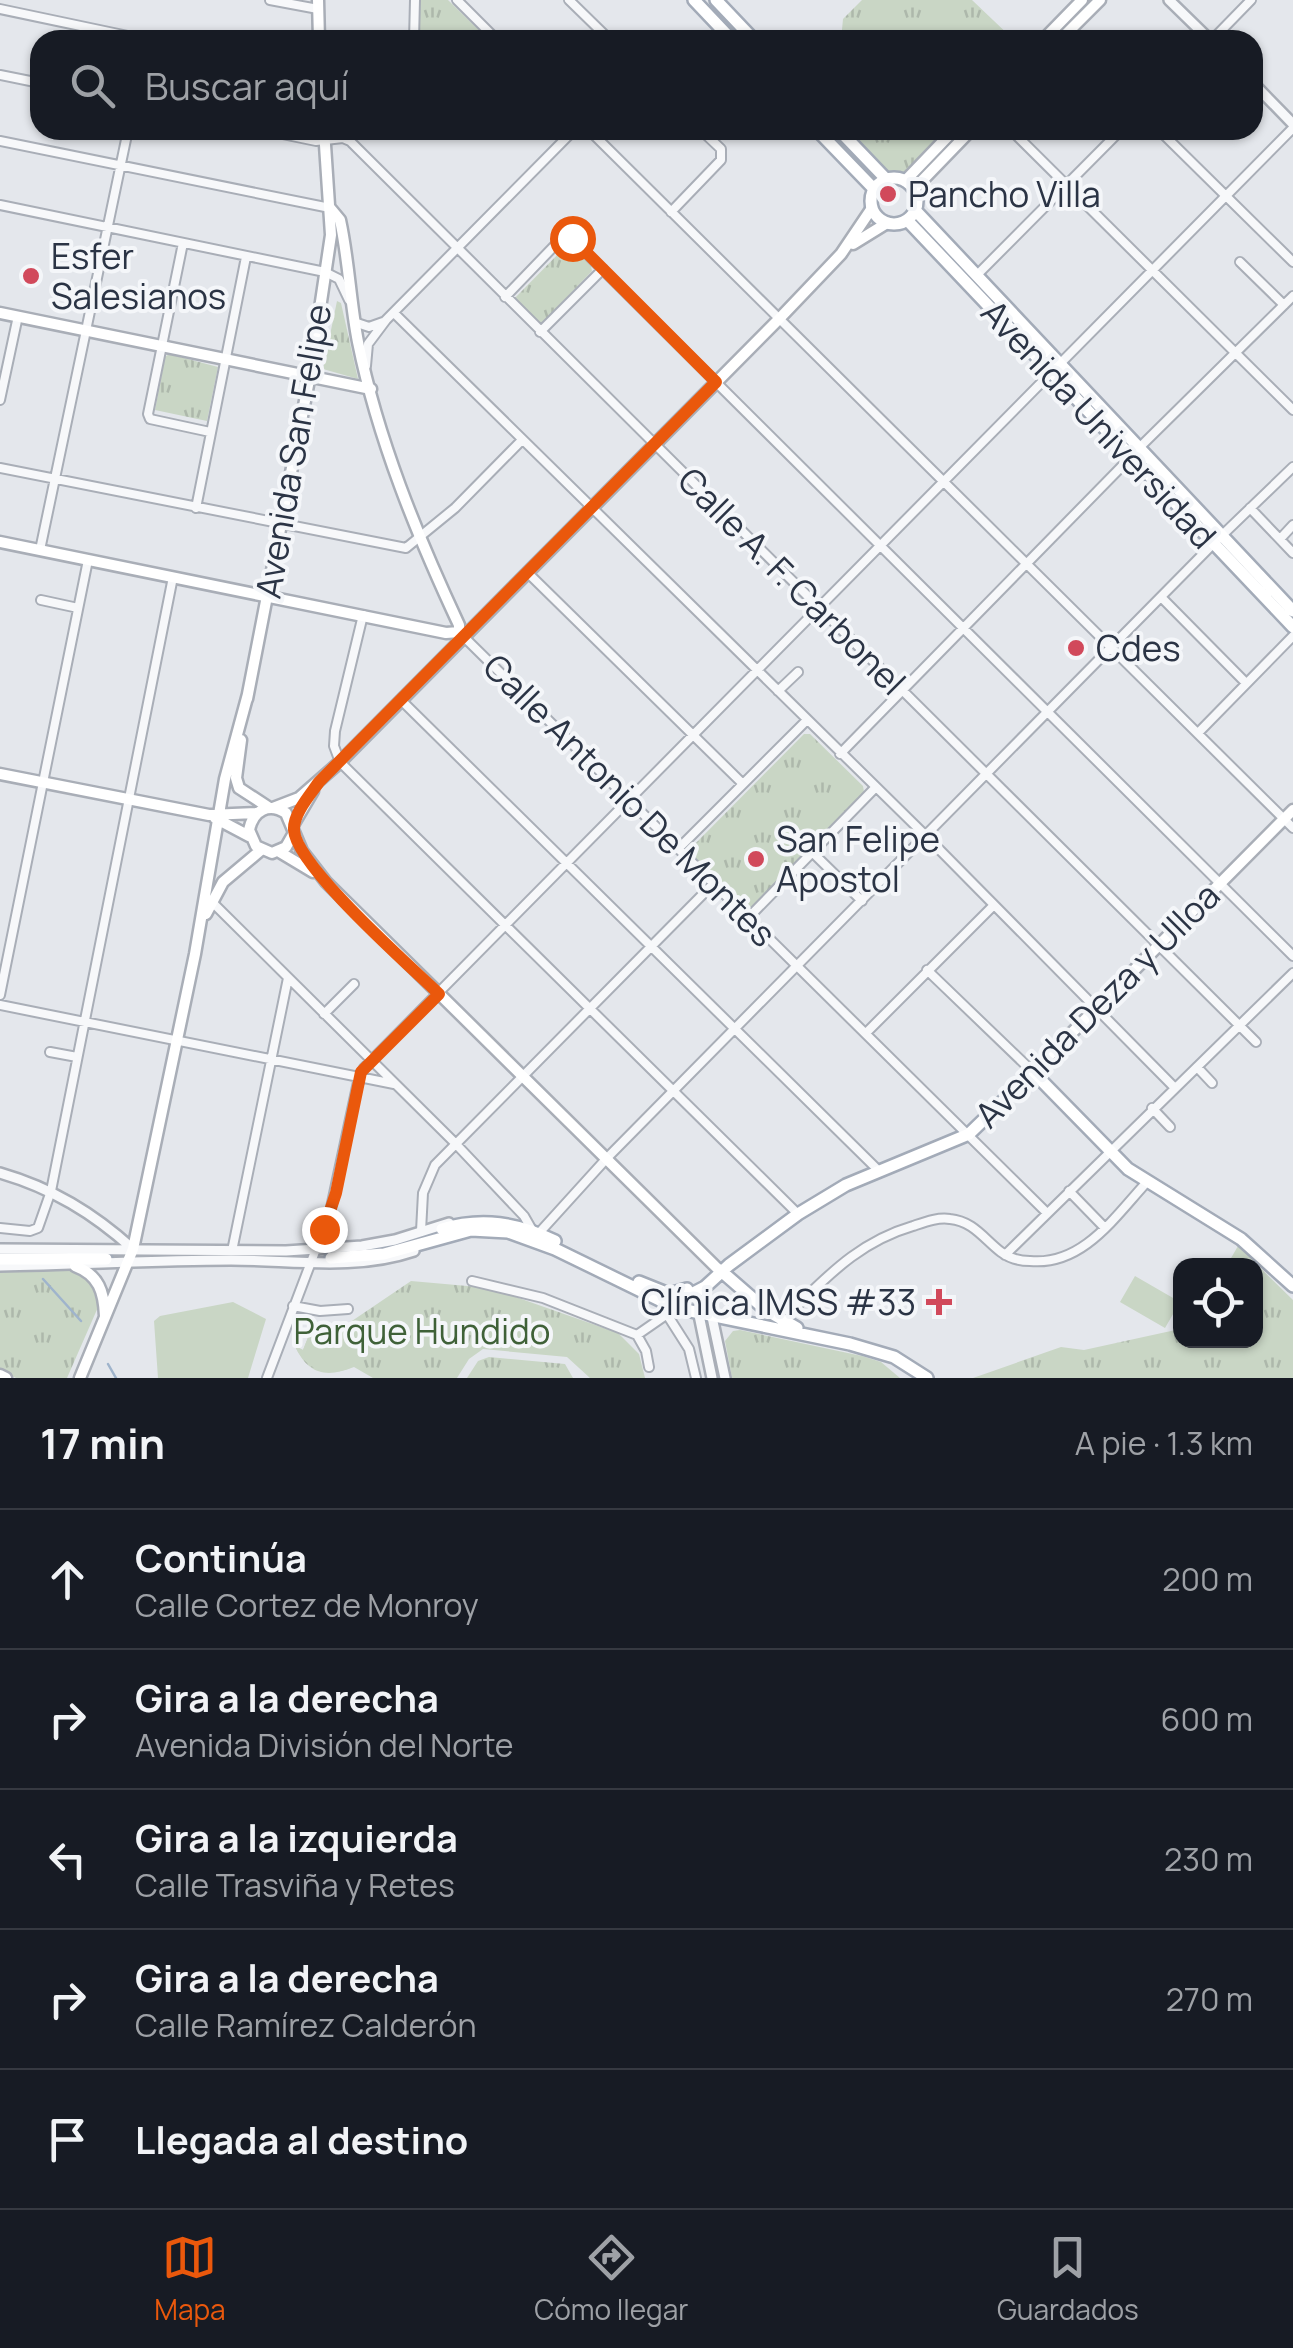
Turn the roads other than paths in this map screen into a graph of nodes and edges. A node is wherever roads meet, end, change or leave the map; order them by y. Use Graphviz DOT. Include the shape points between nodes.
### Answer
graph roads {
  1 [pos="270,0"];
  2 [pos="415,0"];
  3 [pos="457,0"];
  4 [pos="569,0"];
  5 [pos="694,0"];
  6 [pos="716,0"];
  7 [pos="1082,0"];
  8 [pos="1100,0"];
  9 [pos="1169,0"];
  10 [pos="1251,0"];
  11 [pos="318,5"];
  12 [pos="0,9"];
  13 [pos="82,30"];
  14 [pos="414,30"];
  15 [pos="487,30"];
  16 [pos="600,30"];
  17 [pos="722,30"];
  18 [pos="744,30"];
  19 [pos="1064,30"];
  20 [pos="1068,30"];
  21 [pos="1200,30"];
  22 [pos="1221,30"];
  23 [pos="0,74"];
  24 [pos="30,81"];
  25 [pos="1263,94"];
  26 [pos="1293,126"];
  27 [pos="126,140"];
  28 [pos="325,140"];
  29 [pos="349,140"];
  30 [pos="564,140"];
  31 [pos="600,140"];
  32 [pos="712,140"];
  33 [pos="827,140"];
  34 [pos="849,140"];
  35 [pos="946,140"];
  36 [pos="960,140"];
  37 [pos="1021,140"];
  38 [pos="1111,140"];
  39 [pos="1170,140"];
  40 [pos="0,141"];
  41 [pos="120,164"];
  42 [pos="886,179"];
  43 [pos="910,185"];
  44 [pos="1066,186"];
  45 [pos="874,189"];
  46 [pos="1226,194"];
  47 [pos="0,205"];
  48 [pos="330,208"];
  49 [pos="872,208"];
  50 [pos="672,212"];
  51 [pos="911,215"];
  52 [pos="886,222"];
  53 [pos="106,227"];
  54 [pos="183,243"];
  55 [pos="456,249"];
  56 [pos="841,254"];
  57 [pos="246,257"];
  58 [pos="1240,262"];
  59 [pos="1293,262"];
  60 [pos="603,269"];
  61 [pos="1152,269"];
  62 [pos="325,272"];
  63 [pos="978,274"];
  64 [pos="1293,296"];
  65 [pos="505,298"];
  66 [pos="1284,305"];
  67 [pos="352,308"];
  68 [pos="0,313"];
  69 [pos="18,316"];
  70 [pos="390,316"];
  71 [pos="780,319"];
  72 [pos="354,322"];
  73 [pos="84,330"];
  74 [pos="540,332"];
  75 [pos="161,346"];
  76 [pos="1236,353"];
  77 [pos="226,358"];
  78 [pos="1060,361"];
  79 [pos="365,370"];
  80 [pos="1049,372"];
  81 [pos="310,375"];
  82 [pos="716,382"];
  83 [pos="370,389"];
  84 [pos="0,400"];
  85 [pos="1293,410"];
  86 [pos="210,432"];
  87 [pos="521,441"];
  88 [pos="654,444"];
  89 [pos="1140,447"];
  90 [pos="1130,458"];
  91 [pos="1293,467"];
  92 [pos="0,468"];
  93 [pos="54,478"];
  94 [pos="942,480"];
  95 [pos="196,508"];
  96 [pos="590,508"];
  97 [pos="1250,508"];
  98 [pos="282,525"];
  99 [pos="1293,526"];
  100 [pos="420,538"];
  101 [pos="1280,539"];
  102 [pos="1218,540"];
  103 [pos="0,544"];
  104 [pos="881,545"];
  105 [pos="40,550"];
  106 [pos="1293,552"];
  107 [pos="88,560"];
  108 [pos="1026,564"];
  109 [pos="528,573"];
  110 [pos="173,577"];
  111 [pos="268,596"];
  112 [pos="1161,597"];
  113 [pos="40,600"];
  114 [pos="819,607"];
  115 [pos="78,608"];
  116 [pos="1293,610"];
  117 [pos="363,615"];
  118 [pos="1293,627"];
  119 [pos="965,628"];
  120 [pos="461,634"];
  121 [pos="1293,636"];
  122 [pos="1111,648"];
  123 [pos="756,670"];
  124 [pos="798,672"];
  125 [pos="1246,682"];
  126 [pos="778,691"];
  127 [pos="902,691"];
  128 [pos="248,694"];
  129 [pos="401,700"];
  130 [pos="1048,711"];
  131 [pos="807,720"];
  132 [pos="694,734"];
  133 [pos="1198,734"];
  134 [pos="840,754"];
  135 [pos="340,762"];
  136 [pos="0,774"];
  137 [pos="987,774"];
  138 [pos="42,782"];
  139 [pos="319,782"];
  140 [pos="744,784"];
  141 [pos="875,788"];
  142 [pos="630,799"];
  143 [pos="130,800"];
  144 [pos="271,808"];
  145 [pos="256,813"];
  146 [pos="216,817"];
  147 [pos="1290,819"];
  148 [pos="293,829"];
  149 [pos="249,836"];
  150 [pos="926,836"];
  151 [pos="680,848"];
  152 [pos="261,850"];
  153 [pos="278,852"];
  154 [pos="812,852"];
  155 [pos="567,863"];
  156 [pos="326,882"];
  157 [pos="1219,882"];
  158 [pos="714,883"];
  159 [pos="211,901"];
  160 [pos="862,901"];
  161 [pos="994,905"];
  162 [pos="749,917"];
  163 [pos="504,926"];
  164 [pos="198,938"];
  165 [pos="1159,945"];
  166 [pos="652,946"];
  167 [pos="1293,956"];
  168 [pos="798,966"];
  169 [pos="927,970"];
  170 [pos="1293,973"];
  171 [pos="288,978"];
  172 [pos="354,984"];
  173 [pos="439,994"];
  174 [pos="0,995"];
  175 [pos="0,1005"];
  176 [pos="1096,1008"];
  177 [pos="590,1010"];
  178 [pos="324,1014"];
  179 [pos="85,1022"];
  180 [pos="1240,1026"];
  181 [pos="735,1029"];
  182 [pos="866,1033"];
  183 [pos="178,1040"];
  184 [pos="1256,1042"];
  185 [pos="50,1052"];
  186 [pos="78,1057"];
  187 [pos="270,1059"];
  188 [pos="370,1061"];
  189 [pos="1197,1067"];
  190 [pos="1033,1072"];
  191 [pos="359,1077"];
  192 [pos="524,1077"];
  193 [pos="1212,1083"];
  194 [pos="394,1084"];
  195 [pos="1174,1087"];
  196 [pos="674,1092"];
  197 [pos="1152,1108"];
  198 [pos="1170,1127"];
  199 [pos="969,1134"];
  200 [pos="454,1142"];
  201 [pos="1109,1152"];
  202 [pos="607,1158"];
  203 [pos="877,1170"];
  204 [pos="0,1173"];
  205 [pos="1146,1183"];
  206 [pos="51,1191"];
  207 [pos="1069,1191"];
  208 [pos="1047,1213"];
  209 [pos="798,1214"];
  210 [pos="0,1228"];
  211 [pos="458,1228"];
  212 [pos="1105,1228"];
  213 [pos="420,1232"];
  214 [pos="535,1232"];
  215 [pos="316,1249"];
  216 [pos="232,1250"];
  217 [pos="131,1255"];
  218 [pos="1004,1255"];
  219 [pos="106,1256"];
  220 [pos="331,1256"];
  221 [pos="0,1257"];
  222 [pos="309,1262"];
  223 [pos="75,1266"];
  224 [pos="724,1269"];
  225 [pos="472,1281"];
  226 [pos="1293,1286"];
  227 [pos="800,1303"];
  228 [pos="670,1305"];
  229 [pos="293,1306"];
  230 [pos="348,1308"];
  231 [pos="705,1316"];
  232 [pos="105,1318"];
  233 [pos="805,1332"];
  234 [pos="637,1335"];
  235 [pos="649,1367"];
  236 [pos="80,1377"];
  237 [pos="267,1378"];
  238 [pos="696,1378"];
  239 [pos="712,1378"];
  240 [pos="725,1378"];
  241 [pos="927,1378"];
  1 -- 11 [label="street"];
  2 -- 14 [label="street"];
  3 -- 15 [label="street"];
  4 -- 16 [label="street"];
  5 -- 17 [label="main road"];
  6 -- 18 [label="main road"];
  7 -- 19 [label="main road"];
  8 -- 20 [label="main road"];
  9 -- 21 [label="street"];
  10 -- 22 [label="street"];
  12 -- 13 [label="street"];
  23 -- 24 [label="street"];
  25 -- 26 [label="street"];
  26 -- 46 [label="street"];
  27 -- 41 [label="street"];
  28 -- 48 [label="main road"];
  29 -- 55 [label="street, Calle A. F. Carbonel"];
  30 -- 55 [label="street"];
  31 -- 50 [label="street"];
  32 -- 50 [label="street" via="721,149 718,164"];
  33 -- 45 [label="main road"];
  34 -- 42 [label="main road"];
  35 -- 43 [label="main road"];
  36 -- 43 [label="main road"];
  37 -- 44 [label="street"];
  38 -- 44 [label="street"];
  39 -- 46 [label="street"];
  40 -- 41 [label="street"];
  41 -- 48 [label="street"];
  41 -- 53 [label="street"];
  42 -- 43 [label="main road"];
  42 -- 45 [label="main road"];
  43 -- 51 [label="main road"];
  44 -- 61 [label="street"];
  44 -- 63 [label="street"];
  45 -- 49 [label="main road"];
  46 -- 59 [label="street"];
  46 -- 61 [label="street"];
  47 -- 53 [label="street"];
  48 -- 62 [label="main road, Avenida San Felipe"];
  48 -- 67 [label="main road" via="340,220"];
  49 -- 52 [label="main road"];
  49 -- 56 [label="main road"];
  50 -- 71 [label="street"];
  51 -- 52 [label="main road"];
  51 -- 63 [label="main road, Avenida Universidad"];
  51 -- 80 [label="main road, Avenida Universidad"];
  52 -- 56 [label="main road"];
  53 -- 54 [label="street"];
  53 -- 73 [label="street"];
  54 -- 57 [label="street"];
  54 -- 75 [label="street"];
  55 -- 65 [label="street, Calle A. F. Carbonel"];
  55 -- 70 [label="street"];
  56 -- 71 [label="main road"];
  57 -- 62 [label="street"];
  57 -- 77 [label="street"];
  58 -- 66 [label="street"];
  60 -- 65 [label="street" via="565,237"];
  60 -- 74 [label="street"];
  60 -- 82 [label="street"];
  61 -- 76 [label="street"];
  61 -- 78 [label="street"];
  62 -- 67 [label="street" via="342,283"];
  62 -- 81 [label="main road, Avenida San Felipe"];
  63 -- 78 [label="main road, Avenida Universidad"];
  64 -- 66 [label="street"];
  65 -- 74 [label="street, Calle A. F. Carbonel"];
  66 -- 76 [label="street"];
  67 -- 72 [label="main road"];
  68 -- 69 [label="main road"];
  69 -- 73 [label="main road"];
  69 -- 84 [label="street"];
  70 -- 72 [label="street" via="370,327"];
  70 -- 79 [label="street" via="368,344"];
  70 -- 87 [label="street" via="453,368"];
  71 -- 82 [label="main road"];
  71 -- 94 [label="street"];
  72 -- 79 [label="main road"];
  73 -- 75 [label="main road"];
  73 -- 93 [label="street"];
  74 -- 88 [label="street, Calle A. F. Carbonel"];
  75 -- 77 [label="main road"];
  75 -- 86 [label="street" via="149,417"];
  76 -- 85 [label="street"];
  76 -- 89 [label="street"];
  77 -- 81 [label="main road"];
  77 -- 86 [label="street"];
  78 -- 80 [label="street"];
  78 -- 89 [label="main road, Avenida Universidad"];
  79 -- 83 [label="main road"];
  80 -- 90 [label="main road, Avenida Universidad"];
  80 -- 94 [label="street"];
  81 -- 83 [label="main road"];
  81 -- 98 [label="main road, Avenida San Felipe"];
  82 -- 88 [label="main road"];
  82 -- 104 [label="street"];
  83 -- 100 [label="main road"];
  86 -- 95 [label="street"];
  87 -- 96 [label="street"];
  87 -- 100 [label="street"];
  88 -- 96 [label="main road"];
  88 -- 114 [label="street, Calle A. F. Carbonel"];
  89 -- 102 [label="main road, Avenida Universidad"];
  90 -- 102 [label="main road, Avenida Universidad"];
  90 -- 108 [label="street"];
  91 -- 97 [label="street"];
  92 -- 93 [label="street"];
  93 -- 95 [label="street"];
  93 -- 105 [label="street"];
  94 -- 104 [label="street"];
  94 -- 108 [label="street"];
  95 -- 98 [label="street"];
  96 -- 109 [label="main road"];
  96 -- 123 [label="street"];
  97 -- 101 [label="street"];
  97 -- 102 [label="street"];
  98 -- 100 [label="street" via="401,548"];
  98 -- 111 [label="main road, Avenida San Felipe"];
  99 -- 101 [label="street"];
  100 -- 120 [label="main road"];
  101 -- 106 [label="street"];
  102 -- 112 [label="street"];
  102 -- 116 [label="main road, Avenida Universidad"];
  102 -- 118 [label="main road, Avenida Universidad"];
  103 -- 105 [label="main road, Calle Antonio De Montes"];
  104 -- 114 [label="street"];
  104 -- 119 [label="street"];
  105 -- 107 [label="main road, Calle Antonio De Montes"];
  107 -- 110 [label="main road, Calle Antonio De Montes"];
  107 -- 115 [label="street"];
  108 -- 119 [label="street"];
  108 -- 122 [label="street"];
  109 -- 120 [label="main road"];
  109 -- 132 [label="street"];
  110 -- 111 [label="main road, Calle Antonio De Montes"];
  110 -- 143 [label="street"];
  111 -- 117 [label="main road, Calle Antonio De Montes"];
  111 -- 128 [label="main road, Avenida San Felipe"];
  112 -- 122 [label="street"];
  112 -- 125 [label="street"];
  113 -- 115 [label="street"];
  114 -- 123 [label="street"];
  114 -- 127 [label="street, Calle A. F. Carbonel"];
  115 -- 138 [label="street"];
  117 -- 120 [label="main road, Calle Antonio De Montes"];
  117 -- 135 [label="street" via="335,731"];
  119 -- 127 [label="street"];
  119 -- 130 [label="street"];
  120 -- 129 [label="main road"];
  120 -- 142 [label="street, Calle Antonio De Montes"];
  121 -- 125 [label="street"];
  122 -- 130 [label="street"];
  122 -- 133 [label="street"];
  123 -- 126 [label="street"];
  123 -- 132 [label="street"];
  124 -- 126 [label="street"];
  125 -- 133 [label="street"];
  126 -- 131 [label="street"];
  127 -- 134 [label="street"];
  127 -- 137 [label="street, Calle A. F. Carbonel"];
  128 -- 144 [label="main road, Avenida San Felipe" via="237,783"];
  128 -- 146 [label="main road, Avenida San Felipe"];
  129 -- 135 [label="main road"];
  129 -- 155 [label="street"];
  130 -- 137 [label="street"];
  130 -- 157 [label="street"];
  131 -- 134 [label="street"];
  131 -- 140 [label="street"];
  132 -- 140 [label="street"];
  132 -- 142 [label="street"];
  133 -- 147 [label="street"];
  134 -- 141 [label="street"];
  135 -- 139 [label="main road"];
  135 -- 163 [label="street"];
  136 -- 138 [label="main road"];
  137 -- 150 [label="street"];
  137 -- 165 [label="street, Calle A. F. Carbonel"];
  138 -- 143 [label="main road"];
  138 -- 174 [label="street"];
  139 -- 144 [label="main road"];
  139 -- 148 [label="main road"];
  140 -- 151 [label="street"];
  141 -- 150 [label="street"];
  141 -- 154 [label="street"];
  142 -- 151 [label="street, Calle Antonio De Montes"];
  142 -- 155 [label="street"];
  143 -- 146 [label="main road"];
  143 -- 179 [label="street"];
  144 -- 145 [label="main road"];
  144 -- 148 [label="main road" via="286,813"];
  145 -- 146 [label="main road"];
  145 -- 149 [label="main road"];
  146 -- 149 [label="main road"];
  146 -- 164 [label="main road, Avenida San Felipe"];
  147 -- 157 [label="main road, Avenida Deza y Ulloa"];
  148 -- 153 [label="main road"];
  148 -- 156 [label="main road"];
  149 -- 152 [label="main road"];
  150 -- 160 [label="street"];
  150 -- 161 [label="street"];
  151 -- 158 [label="street, Calle Antonio De Montes"];
  152 -- 153 [label="main road"];
  152 -- 159 [label="main road, Avenida San Felipe" via="234,870"];
  153 -- 156 [label="main road"];
  154 -- 160 [label="street"];
  154 -- 162 [label="street"];
  155 -- 163 [label="street"];
  155 -- 166 [label="street"];
  156 -- 173 [label="main road"];
  157 -- 165 [label="main road, Avenida Deza y Ulloa"];
  157 -- 167 [label="street"];
  158 -- 162 [label="street, Calle Antonio De Montes"];
  158 -- 166 [label="street"];
  159 -- 164 [label="main road, Avenida San Felipe"];
  159 -- 171 [label="street"];
  160 -- 168 [label="street"];
  161 -- 169 [label="street"];
  161 -- 176 [label="street"];
  162 -- 168 [label="street, Calle Antonio De Montes"];
  163 -- 173 [label="street"];
  163 -- 177 [label="street"];
  164 -- 183 [label="main road, Avenida San Felipe"];
  165 -- 176 [label="main road, Avenida Deza y Ulloa"];
  165 -- 180 [label="street, Calle A. F. Carbonel"];
  166 -- 177 [label="street"];
  166 -- 181 [label="street"];
  168 -- 181 [label="street"];
  168 -- 182 [label="street, Calle Antonio De Montes"];
  169 -- 182 [label="street"];
  169 -- 190 [label="street"];
  170 -- 180 [label="street"];
  171 -- 178 [label="street"];
  171 -- 187 [label="street"];
  172 -- 178 [label="street"];
  173 -- 188 [label="street"];
  173 -- 192 [label="main road"];
  175 -- 179 [label="street"];
  176 -- 190 [label="main road, Avenida Deza y Ulloa"];
  176 -- 195 [label="street"];
  177 -- 192 [label="street"];
  177 -- 196 [label="street"];
  178 -- 188 [label="street"];
  179 -- 183 [label="street"];
  179 -- 186 [label="street"];
  180 -- 184 [label="street, Calle A. F. Carbonel"];
  180 -- 189 [label="street"];
  181 -- 196 [label="street"];
  181 -- 203 [label="street"];
  182 -- 199 [label="street, Calle Antonio De Montes"];
  183 -- 187 [label="street"];
  183 -- 217 [label="main road, Avenida San Felipe"];
  185 -- 186 [label="street"];
  186 -- 206 [label="street"];
  187 -- 191 [label="street"];
  187 -- 216 [label="street"];
  188 -- 191 [label="street"];
  188 -- 194 [label="street"];
  189 -- 193 [label="street"];
  189 -- 195 [label="street"];
  190 -- 199 [label="main road, Avenida Deza y Ulloa"];
  190 -- 201 [label="main road"];
  191 -- 194 [label="street"];
  191 -- 215 [label="street" via="336,1193"];
  192 -- 200 [label="street"];
  192 -- 202 [label="main road"];
  194 -- 200 [label="street"];
  195 -- 197 [label="street"];
  196 -- 202 [label="street"];
  196 -- 209 [label="street"];
  197 -- 198 [label="street"];
  197 -- 201 [label="street"];
  199 -- 203 [label="main road, Avenida Deza y Ulloa"];
  199 -- 208 [label="street, Calle Antonio De Montes"];
  200 -- 213 [label="street" via="426,1182"];
  200 -- 214 [label="street"];
  201 -- 205 [label="main road"];
  201 -- 207 [label="street"];
  202 -- 214 [label="street"];
  202 -- 224 [label="main road"];
  203 -- 209 [label="main road, Avenida Deza y Ulloa"];
  204 -- 206 [label="street"];
  205 -- 212 [label="street"];
  205 -- 226 [label="main road" via="1241,1239"];
  206 -- 210 [label="street" via="38,1228"];
  206 -- 217 [label="street" via="83,1209"];
  207 -- 208 [label="street"];
  207 -- 212 [label="street"];
  208 -- 218 [label="street"];
  209 -- 224 [label="main road, Avenida Deza y Ulloa"];
  211 -- 213 [label="street"];
  211 -- 214 [label="main road" via="508,1224"];
  211 -- 220 [label="main road"];
  211 -- 222 [label="street" via="429,1246 385,1259"];
  211 -- 228 [label="main road" via="526,1236"];
  212 -- 218 [label="street" via="1058,1260"];
  213 -- 215 [label="street"];
  214 -- 228 [label="main road"];
  215 -- 216 [label="street"];
  215 -- 222 [label="street"];
  216 -- 217 [label="street"];
  217 -- 221 [label="street"];
  217 -- 222 [label="street"];
  217 -- 223 [label="street"];
  217 -- 232 [label="main road, Avenida San Felipe"];
  218 -- 227 [label="street" via="964,1222 932,1220 871,1241"];
  219 -- 221 [label="main road"];
  221 -- 223 [label="street"];
  222 -- 229 [label="street"];
  223 -- 232 [label="main road" via="98,1283"];
  224 -- 228 [label="main road, Avenida Deza y Ulloa"];
  224 -- 233 [label="main road" via="766,1310"];
  225 -- 234 [label="street" via="543,1298"];
  228 -- 231 [label="main road"];
  228 -- 234 [label="street"];
  228 -- 238 [label="street"];
  229 -- 230 [label="street"];
  229 -- 237 [label="street"];
  231 -- 233 [label="main road"];
  231 -- 239 [label="street"];
  231 -- 240 [label="street"];
  232 -- 236 [label="main road, Avenida San Felipe"];
  233 -- 241 [label="main road" via="894,1356"];
  234 -- 235 [label="street"];
}
